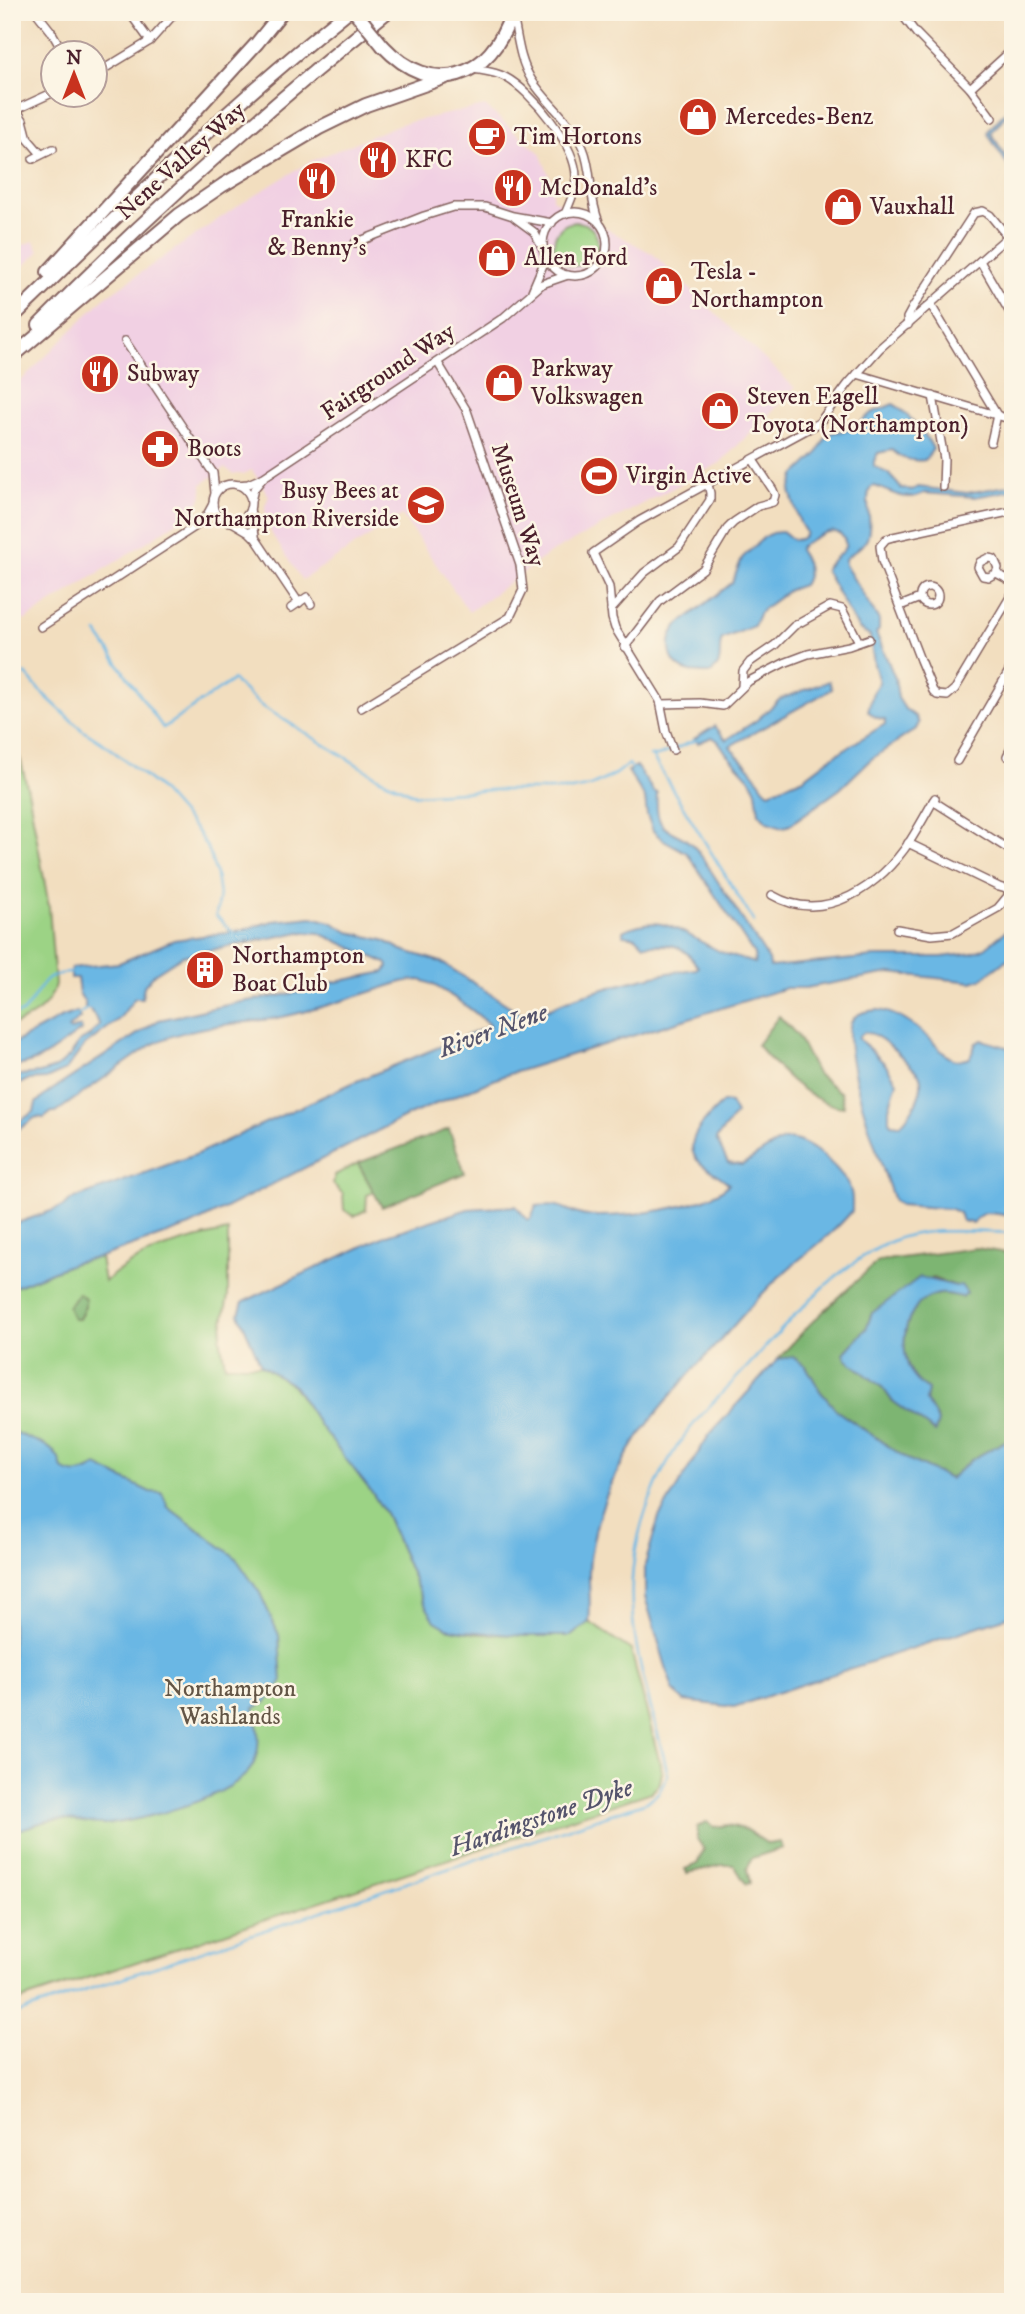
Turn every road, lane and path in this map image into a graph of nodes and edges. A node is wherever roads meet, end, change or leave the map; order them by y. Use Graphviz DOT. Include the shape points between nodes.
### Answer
graph roads {
  1 [pos="36,12"];
  2 [pos="130,12"];
  3 [pos="176,12"];
  4 [pos="282,12"];
  5 [pos="347,12"];
  6 [pos="355,12"];
  7 [pos="387,12"];
  8 [pos="512,12"];
  9 [pos="902,13"];
  10 [pos="55,38"];
  11 [pos="150,41"];
  12 [pos="1013,49"];
  13 [pos="108,66"];
  14 [pos="473,69"];
  15 [pos="446,77"];
  16 [pos="970,88"];
  17 [pos="38,99"];
  18 [pos="14,110"];
  19 [pos="992,118"];
  20 [pos="53,149"];
  21 [pos="41,153"];
  22 [pos="33,159"];
  23 [pos="565,214"];
  24 [pos="513,216"];
  25 [pos="599,222"];
  26 [pos="552,223"];
  27 [pos="1011,237"];
  28 [pos="355,243"];
  29 [pos="545,254"];
  30 [pos="980,261"];
  31 [pos="568,275"];
  32 [pos="530,294"];
  33 [pos="931,304"];
  34 [pos="12,318"];
  35 [pos="1013,318"];
  36 [pos="908,325"];
  37 [pos="125,341"];
  38 [pos="12,354"];
  39 [pos="438,363"];
  40 [pos="857,374"];
  41 [pos="933,396"];
  42 [pos="997,415"];
  43 [pos="1013,420"];
  44 [pos="991,442"];
  45 [pos="1013,456"];
  46 [pos="753,460"];
  47 [pos="1009,471"];
  48 [pos="213,473"];
  49 [pos="264,477"];
  50 [pos="234,484"];
  51 [pos="708,484"];
  52 [pos="943,487"];
  53 [pos="215,493"];
  54 [pos="213,504"];
  55 [pos="250,504"];
  56 [pos="1013,511"];
  57 [pos="221,519"];
  58 [pos="232,522"];
  59 [pos="196,526"];
  60 [pos="256,539"];
  61 [pos="996,573"];
  62 [pos="1013,582"];
  63 [pos="1013,592"];
  64 [pos="920,598"];
  65 [pos="299,603"];
  66 [pos="311,604"];
  67 [pos="900,606"];
  68 [pos="291,608"];
  69 [pos="611,610"];
  70 [pos="41,627"];
  71 [pos="869,639"];
  72 [pos="859,642"];
  73 [pos="625,647"];
  74 [pos="1013,664"];
  75 [pos="741,687"];
  76 [pos="661,704"];
  77 [pos="360,708"];
  78 [pos="1013,744"];
  79 [pos="673,750"];
  80 [pos="1007,755"];
  81 [pos="957,761"];
  82 [pos="908,844"];
  83 [pos="1013,852"];
  84 [pos="1012,891"];
  85 [pos="772,895"];
  86 [pos="897,929"];
  1 -- 10 [label="street"];
  2 -- 11 [label="street"];
  3 -- 11 [label="street"];
  4 -- 34 [label="highway" via="31,291"];
  5 -- 34 [label="highway, Nene Valley Way" via="208,131"];
  6 -- 15 [label="highway, bridge" via="393,57 425,74"];
  7 -- 38 [label="highway, Nene Valley Way" via="184,186"];
  8 -- 14 [label="highway" via="500,42"];
  8 -- 25 [label="street" via="529,75 570,125 583,149"];
  9 -- 16 [label="street"];
  11 -- 13 [label="street"];
  12 -- 16 [label="street"];
  14 -- 15 [label="highway"];
  14 -- 23 [label="street" via="508,78 560,133 572,154 576,174"];
  15 -- 38 [label="highway" via="366,105 233,179 179,215"];
  16 -- 19 [label="street"];
  17 -- 18 [label="street"];
  18 -- 21 [label="street" via="23,120 28,139"];
  20 -- 21 [label="street"];
  21 -- 22 [label="street"];
  23 -- 25 [label="street" via="580,213"];
  23 -- 26 [label="street"];
  24 -- 26 [label="street"];
  24 -- 28 [label="street" via="485,207 453,206"];
  24 -- 29 [label="street" via="534,232"];
  25 -- 31 [label="street" via="607,242 602,262 587,274"];
  26 -- 29 [label="street" via="544,240"];
  27 -- 30 [label="street"];
  27 -- 36 [label="street" via="990,215 974,213 913,307"];
  29 -- 31 [label="street" via="552,266"];
  29 -- 32 [label="street"];
  30 -- 33 [label="street"];
  30 -- 35 [label="street"];
  31 -- 32 [label="street" via="542,284"];
  32 -- 39 [label="street, Fairground Way"];
  33 -- 36 [label="street"];
  33 -- 42 [label="street"];
  36 -- 40 [label="street"];
  37 -- 48 [label="street"];
  39 -- 49 [label="street, Fairground Way"];
  39 -- 77 [label="street, Museum Way" via="467,411 520,565 523,590 510,617"];
  40 -- 41 [label="street"];
  40 -- 46 [label="street" via="819,423"];
  41 -- 42 [label="street"];
  41 -- 52 [label="street" via="944,459"];
  42 -- 43 [label="street"];
  42 -- 44 [label="street"];
  45 -- 47 [label="street"];
  46 -- 51 [label="street"];
  46 -- 73 [label="street" via="773,490 774,502 758,506 734,522 703,569 660,601"];
  48 -- 50 [label="street"];
  48 -- 53 [label="street"];
  49 -- 50 [label="street"];
  49 -- 55 [label="street"];
  50 -- 53 [label="street"];
  50 -- 55 [label="street" via="245,489"];
  51 -- 69 [label="street" via="709,500 682,544 643,573"];
  51 -- 69 [label="street" via="639,521 593,553 609,587"];
  53 -- 54 [label="street"];
  54 -- 57 [label="street"];
  54 -- 59 [label="street"];
  55 -- 58 [label="street" via="244,517"];
  55 -- 60 [label="street"];
  56 -- 67 [label="street" via="881,542 880,552"];
  57 -- 58 [label="street"];
  57 -- 59 [label="street"];
  58 -- 60 [label="street"];
  59 -- 70 [label="street"];
  60 -- 65 [label="street"];
  61 -- 62 [label="street"];
  63 -- 67 [label="street" via="955,690 947,696 933,691"];
  64 -- 67 [label="street"];
  65 -- 66 [label="street" via="307,597"];
  65 -- 68 [label="street"];
  69 -- 73 [label="street"];
  71 -- 72 [label="street"];
  72 -- 75 [label="street" via="799,657"];
  72 -- 75 [label="street" via="842,608 830,606 794,625 750,662 744,668"];
  73 -- 76 [label="street"];
  74 -- 81 [label="street"];
  75 -- 76 [label="street" via="723,706"];
  76 -- 79 [label="street"];
  78 -- 80 [label="street"];
  82 -- 83 [label="street" via="934,799"];
  82 -- 84 [label="street"];
  82 -- 85 [label="street" via="875,879 829,905 807,907"];
  84 -- 86 [label="street" via="998,908 953,933"];
}
